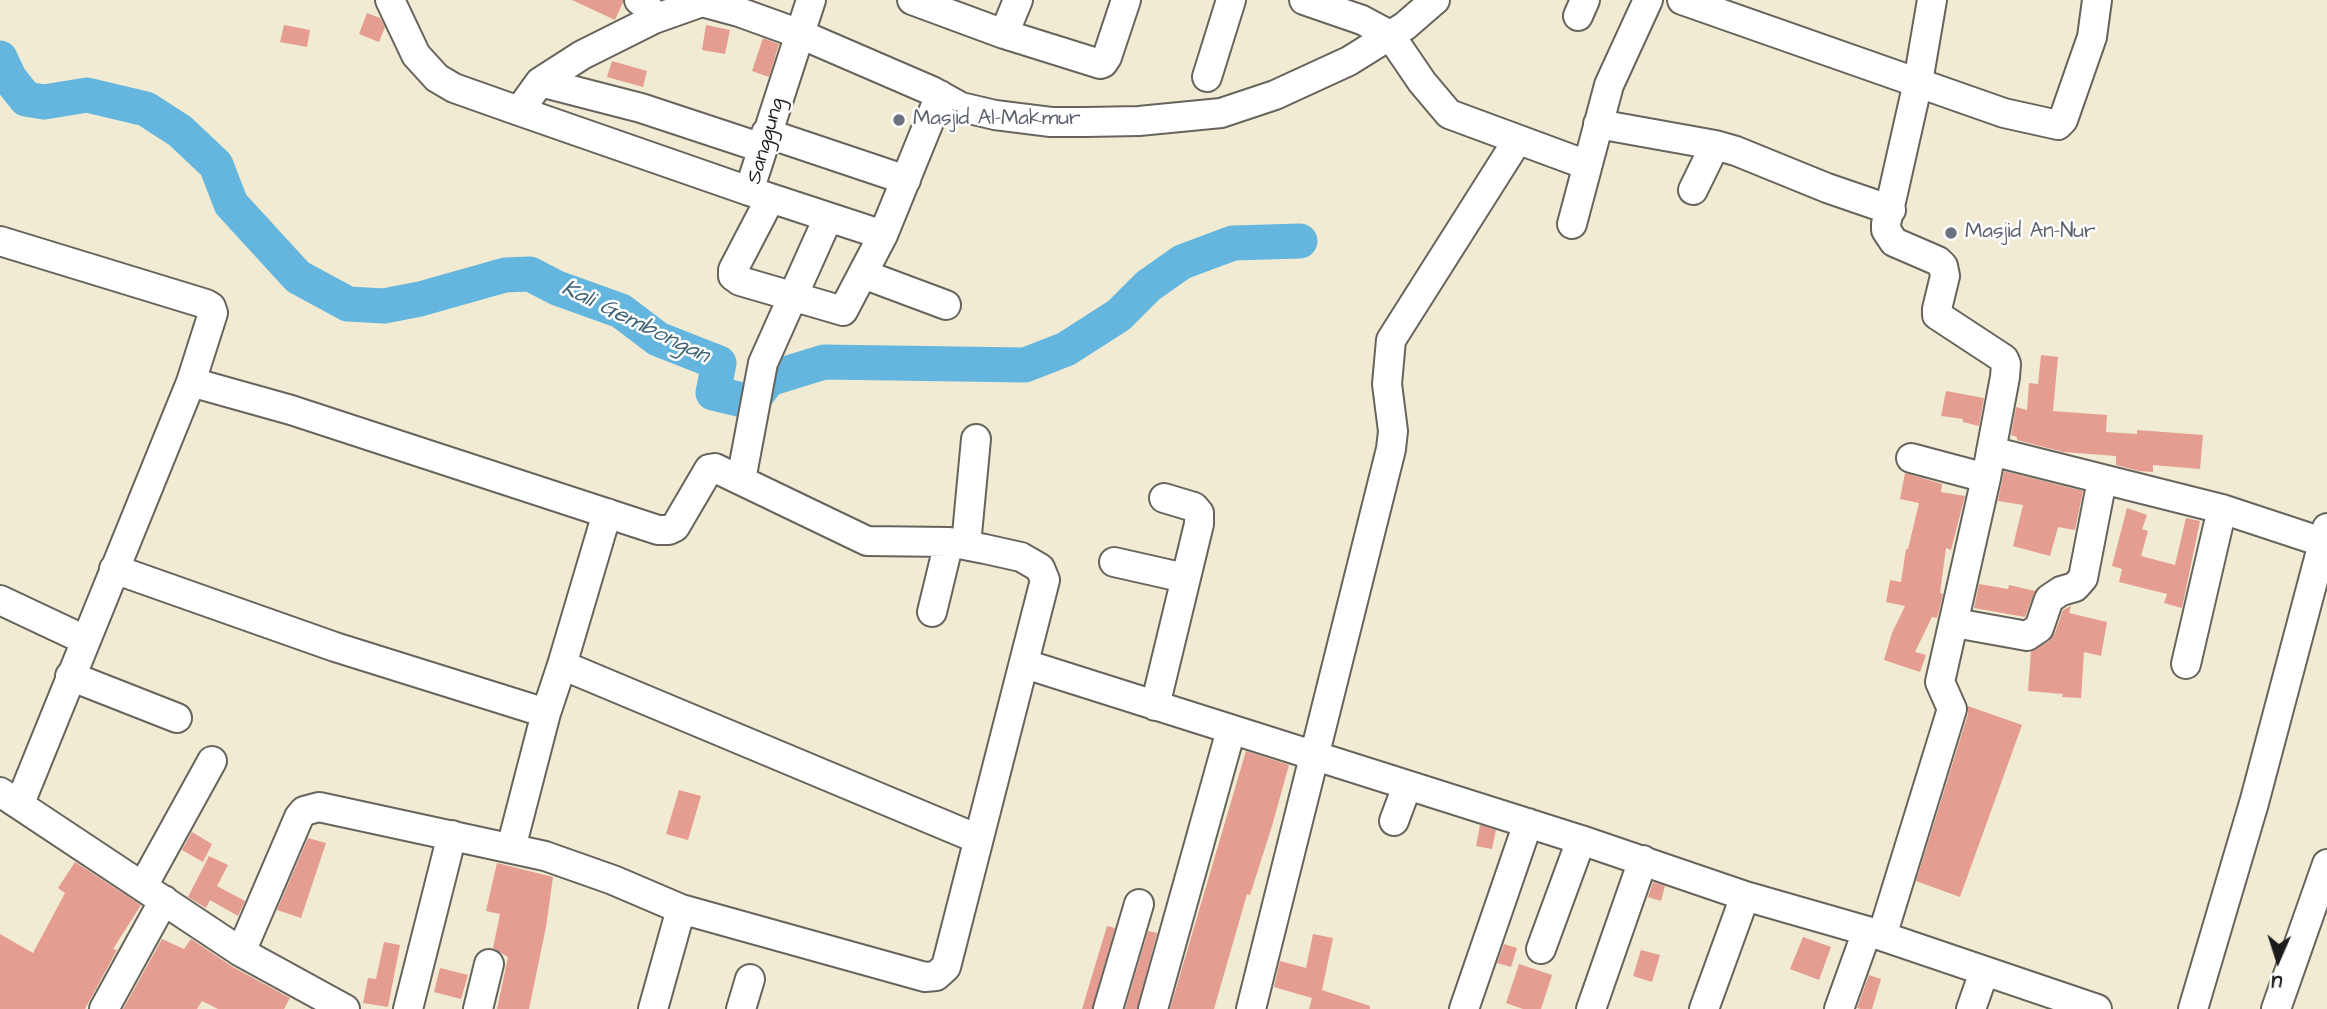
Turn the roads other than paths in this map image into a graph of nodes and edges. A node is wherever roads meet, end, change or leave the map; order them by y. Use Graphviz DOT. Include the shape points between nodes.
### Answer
graph roads {
  1 [pos="390,0"];
  2 [pos="811,0"];
  3 [pos="1018,0"];
  4 [pos="1126,0"];
  5 [pos="1231,0"];
  6 [pos="1304,0"];
  7 [pos="1435,0"];
  8 [pos="1648,0"];
  9 [pos="1682,0"];
  10 [pos="1932,0"];
  11 [pos="2098,0"];
  12 [pos="702,1"];
  13 [pos="916,1"];
  14 [pos="647,10"];
  15 [pos="800,34"];
  16 [pos="1004,34"];
  17 [pos="1390,35"];
  18 [pos="1207,77"];
  19 [pos="540,82"];
  20 [pos="1918,82"];
  21 [pos="940,96"];
  22 [pos="519,111"];
  23 [pos="1598,124"];
  24 [pos="764,141"];
  25 [pos="1517,141"];
  26 [pos="1715,145"];
  27 [pos="1587,165"];
  28 [pos="906,180"];
  29 [pos="1693,190"];
  30 [pos="759,195"];
  31 [pos="1891,210"];
  32 [pos="828,218"];
  33 [pos="1572,224"];
  34 [pos="883,235"];
  35 [pos="0,241"];
  36 [pos="863,274"];
  37 [pos="794,298"];
  38 [pos="946,305"];
  39 [pos="191,382"];
  40 [pos="976,439"];
  41 [pos="1911,458"];
  42 [pos="1989,465"];
  43 [pos="741,480"];
  44 [pos="2102,480"];
  45 [pos="1164,498"];
  46 [pos="2222,509"];
  47 [pos="607,513"];
  48 [pos="2324,535"];
  49 [pos="958,543"];
  50 [pos="1114,562"];
  51 [pos="114,569"];
  52 [pos="1185,578"];
  53 [pos="0,600"];
  54 [pos="932,612"];
  55 [pos="1955,623"];
  56 [pos="85,640"];
  57 [pos="1025,664"];
  58 [pos="2186,664"];
  59 [pos="562,665"];
  60 [pos="70,676"];
  61 [pos="1155,706"];
  62 [pos="547,713"];
  63 [pos="177,718"];
  64 [pos="1231,730"];
  65 [pos="1312,756"];
  66 [pos="212,761"];
  67 [pos="1407,786"];
  68 [pos="10,797"];
  69 [pos="1394,821"];
  70 [pos="1528,823"];
  71 [pos="452,835"];
  72 [pos="978,839"];
  73 [pos="1581,840"];
  74 [pos="511,848"];
  75 [pos="1643,860"];
  76 [pos="2327,864"];
  77 [pos="154,893"];
  78 [pos="1745,896"];
  79 [pos="1139,904"];
  80 [pos="681,909"];
  81 [pos="1874,933"];
  82 [pos="1541,948"];
  83 [pos="242,952"];
  84 [pos="489,964"];
  85 [pos="1984,972"];
  86 [pos="750,979"];
  87 [pos="104,1009"];
  88 [pos="345,1009"];
  89 [pos="408,1009"];
  90 [pos="478,1009"];
  91 [pos="653,1009"];
  92 [pos="741,1009"];
  93 [pos="1108,1009"];
  94 [pos="1153,1009"];
  95 [pos="1251,1009"];
  96 [pos="1464,1009"];
  97 [pos="1591,1009"];
  98 [pos="1704,1009"];
  99 [pos="1839,1009"];
  100 [pos="1971,1009"];
  101 [pos="2097,1009"];
  102 [pos="2193,1009"];
  103 [pos="2276,1009"];
  1 -- 22 [label="street" via="416,55 437,78"];
  2 -- 15 [label="street, Sanggung"];
  3 -- 16 [label="street"];
  4 -- 16 [label="street" via="1107,57 1100,64"];
  5 -- 18 [label="street"];
  6 -- 17 [label="street"];
  7 -- 17 [label="street"];
  8 -- 23 [label="street" via="1609,85"];
  9 -- 20 [label="street"];
  10 -- 20 [label="street"];
  11 -- 20 [label="street" via="2088,49 2058,125 2004,113"];
  12 -- 14 [label="street"];
  12 -- 15 [label="street"];
  13 -- 16 [label="street"];
  14 -- 19 [label="street"];
  15 -- 21 [label="street"];
  15 -- 24 [label="street, Sanggung"];
  17 -- 21 [label="street" via="1349,61 1275,95 1220,113 1139,121 1051,122 995,116"];
  17 -- 25 [label="street" via="1449,114"];
  19 -- 22 [label="street"];
  19 -- 24 [label="street"];
  20 -- 31 [label="street"];
  21 -- 28 [label="street"];
  22 -- 30 [label="street"];
  23 -- 26 [label="street"];
  23 -- 27 [label="street"];
  24 -- 28 [label="street"];
  24 -- 30 [label="street, Sanggung"];
  25 -- 27 [label="street"];
  25 -- 65 [label="street" via="1391,340 1387,384 1391,449"];
  26 -- 29 [label="street"];
  26 -- 31 [label="street"];
  27 -- 33 [label="street"];
  28 -- 34 [label="street"];
  30 -- 32 [label="street, Sanggung"];
  30 -- 37 [label="street" via="733,274 740,281"];
  31 -- 42 [label="street" via="1886,224 1890,239 1943,267 1937,309 1940,318 2006,364"];
  32 -- 34 [label="street, Sanggung"];
  32 -- 37 [label="street"];
  34 -- 36 [label="street"];
  35 -- 39 [label="street" via="211,307 213,318"];
  36 -- 37 [label="street" via="843,312"];
  36 -- 38 [label="street"];
  37 -- 43 [label="street" via="763,363"];
  39 -- 47 [label="street"];
  39 -- 51 [label="street"];
  40 -- 49 [label="street"];
  41 -- 42 [label="street"];
  42 -- 44 [label="street"];
  42 -- 55 [label="street"];
  43 -- 47 [label="street" via="710,468 669,530"];
  43 -- 49 [label="street" via="867,541"];
  44 -- 46 [label="street"];
  44 -- 55 [label="street" via="2083,578 2049,599 2039,628 2027,636"];
  45 -- 52 [label="street" via="1184,502 1199,513"];
  46 -- 48 [label="street"];
  46 -- 58 [label="street"];
  47 -- 59 [label="street"];
  48 -- 102 [label="street" via="2254,803"];
  49 -- 54 [label="street"];
  49 -- 57 [label="street" via="1021,556 1044,573 1045,586"];
  50 -- 52 [label="street"];
  51 -- 56 [label="street"];
  51 -- 62 [label="street" via="335,647"];
  52 -- 61 [label="street"];
  53 -- 56 [label="street"];
  55 -- 81 [label="street" via="1940,684 1951,706 1950,720"];
  56 -- 60 [label="street"];
  57 -- 61 [label="street"];
  57 -- 72 [label="street"];
  59 -- 62 [label="street"];
  59 -- 72 [label="street"];
  60 -- 63 [label="street"];
  60 -- 68 [label="street"];
  61 -- 64 [label="street"];
  62 -- 74 [label="street"];
  64 -- 65 [label="street"];
  64 -- 94 [label="street"];
  65 -- 67 [label="street"];
  65 -- 95 [label="street"];
  66 -- 77 [label="street"];
  67 -- 69 [label="street"];
  67 -- 70 [label="street"];
  68 -- 77 [label="street"];
  70 -- 73 [label="street"];
  70 -- 96 [label="street"];
  71 -- 74 [label="street"];
  71 -- 83 [label="street" via="331,808 304,811"];
  71 -- 89 [label="street"];
  72 -- 80 [label="street" via="946,967 934,977"];
  73 -- 75 [label="street"];
  73 -- 82 [label="street"];
  74 -- 80 [label="street" via="569,864"];
  75 -- 78 [label="street"];
  75 -- 97 [label="street"];
  76 -- 103 [label="street"];
  77 -- 83 [label="street"];
  77 -- 87 [label="street"];
  78 -- 81 [label="street"];
  78 -- 98 [label="street"];
  79 -- 93 [label="street"];
  80 -- 91 [label="street"];
  81 -- 85 [label="street"];
  81 -- 99 [label="street"];
  83 -- 88 [label="street"];
  84 -- 90 [label="street"];
  85 -- 100 [label="street"];
  85 -- 101 [label="street"];
  86 -- 92 [label="street"];
}
